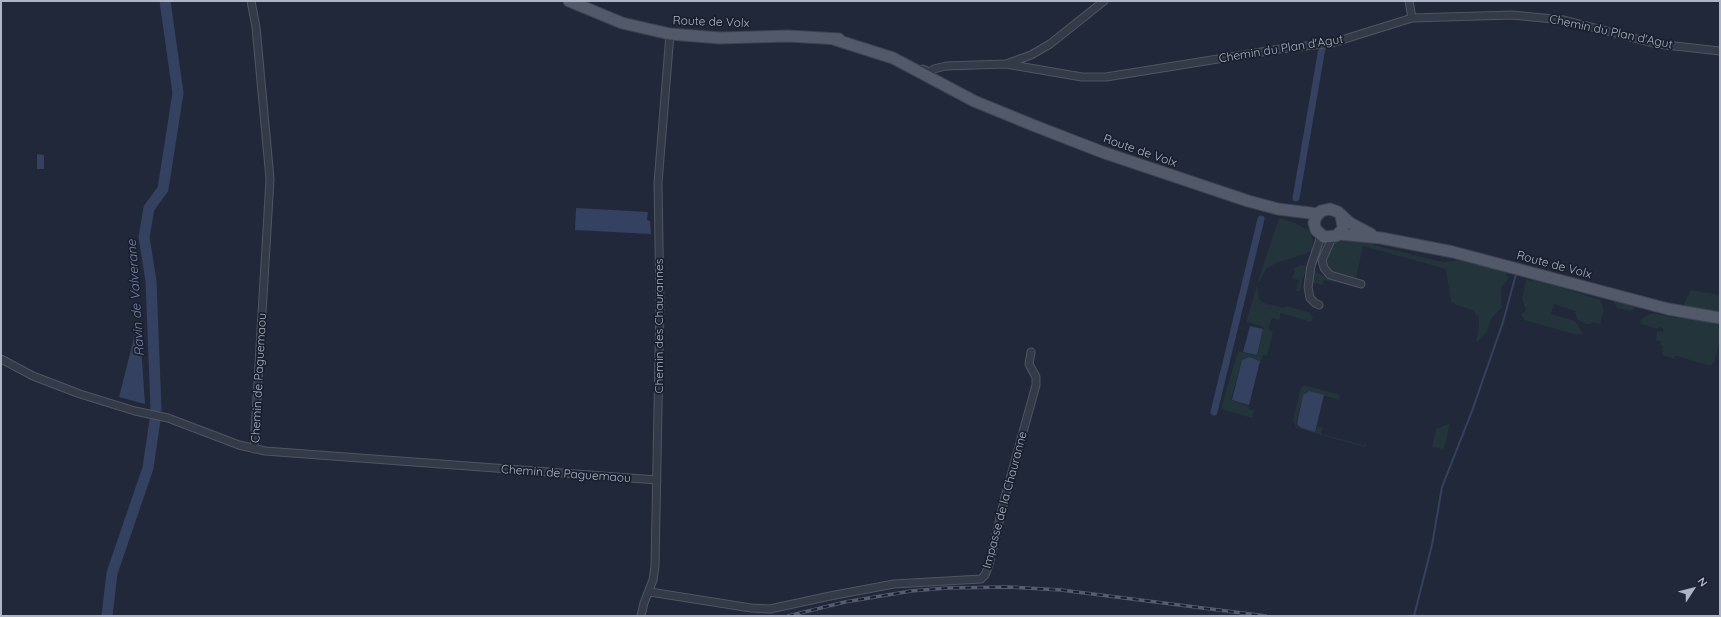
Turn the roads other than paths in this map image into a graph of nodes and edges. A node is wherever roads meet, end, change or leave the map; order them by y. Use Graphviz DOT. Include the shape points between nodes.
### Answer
graph roads {
  1 [pos="251,1"];
  2 [pos="569,1"];
  3 [pos="1104,1"];
  4 [pos="1409,1"];
  5 [pos="1412,18"];
  6 [pos="670,34"];
  7 [pos="833,39"];
  8 [pos="1720,52"];
  9 [pos="893,58"];
  10 [pos="1006,64"];
  11 [pos="932,71"];
  12 [pos="996,110"];
  13 [pos="1278,209"];
  14 [pos="1318,214"];
  15 [pos="1341,216"];
  16 [pos="1327,233"];
  17 [pos="1380,238"];
  18 [pos="1361,284"];
  19 [pos="1319,305"];
  20 [pos="1720,318"];
  21 [pos="1031,352"];
  22 [pos="1,359"];
  23 [pos="254,449"];
  24 [pos="657,480"];
  25 [pos="650,592"];
  26 [pos="641,616"];
  1 -- 23 [label="street, Chemin de Paguemaou" via="270,179"];
  2 -- 6 [label="main road, Route de Volx" via="622,23"];
  3 -- 10 [label="street" via="1050,44"];
  4 -- 5 [label="street"];
  5 -- 8 [label="street, Chemin du Plan d'Agut" via="1512,15 1564,20 1657,44"];
  5 -- 10 [label="street, Chemin du Plan d'Agut" via="1332,42 1106,77 1082,77"];
  6 -- 7 [label="main road, Route de Volx" via="720,38 788,36"];
  6 -- 24 [label="street, Chemin des Chaurannes" via="658,183 660,304"];
  7 -- 9 [label="main road, Route de Volx"];
  7 -- 11 [label="main road, Route de Volx" via="875,45 896,52"];
  9 -- 11 [label="street" via="901,58"];
  9 -- 12 [label="main road, Route de Volx"];
  10 -- 11 [label="street" via="946,66"];
  11 -- 12 [label="main road, Route de Volx"];
  12 -- 13 [label="main road, Route de Volx" via="1102,152"];
  13 -- 14 [label="main road, Route de Volx"];
  13 -- 16 [label="main road, Route de Volx"];
  14 -- 15 [label="main road" via="1330,209"];
  14 -- 16 [label="main road" via="1315,220"];
  15 -- 16 [label="main road" via="1343,226"];
  15 -- 17 [label="main road, Route de Volx"];
  16 -- 17 [label="main road, Route de Volx"];
  16 -- 18 [label="street" via="1322,260 1324,268 1330,275"];
  16 -- 19 [label="street" via="1312,266 1308,289 1312,301"];
  17 -- 20 [label="main road, Route de Volx" via="1453,252 1668,309"];
  21 -- 25 [label="street, Impasse de la Chauranne" via="1029,364 1037,379 1036,385 989,564 985,575 980,579 894,584 770,609"];
  22 -- 23 [label="street" via="33,376 80,394 168,418"];
  23 -- 24 [label="street, Chemin de Paguemaou"];
  24 -- 25 [label="street, Chemin des Chaurannes" via="655,572"];
  25 -- 26 [label="street, Chemin des Chaurannes"];
}
